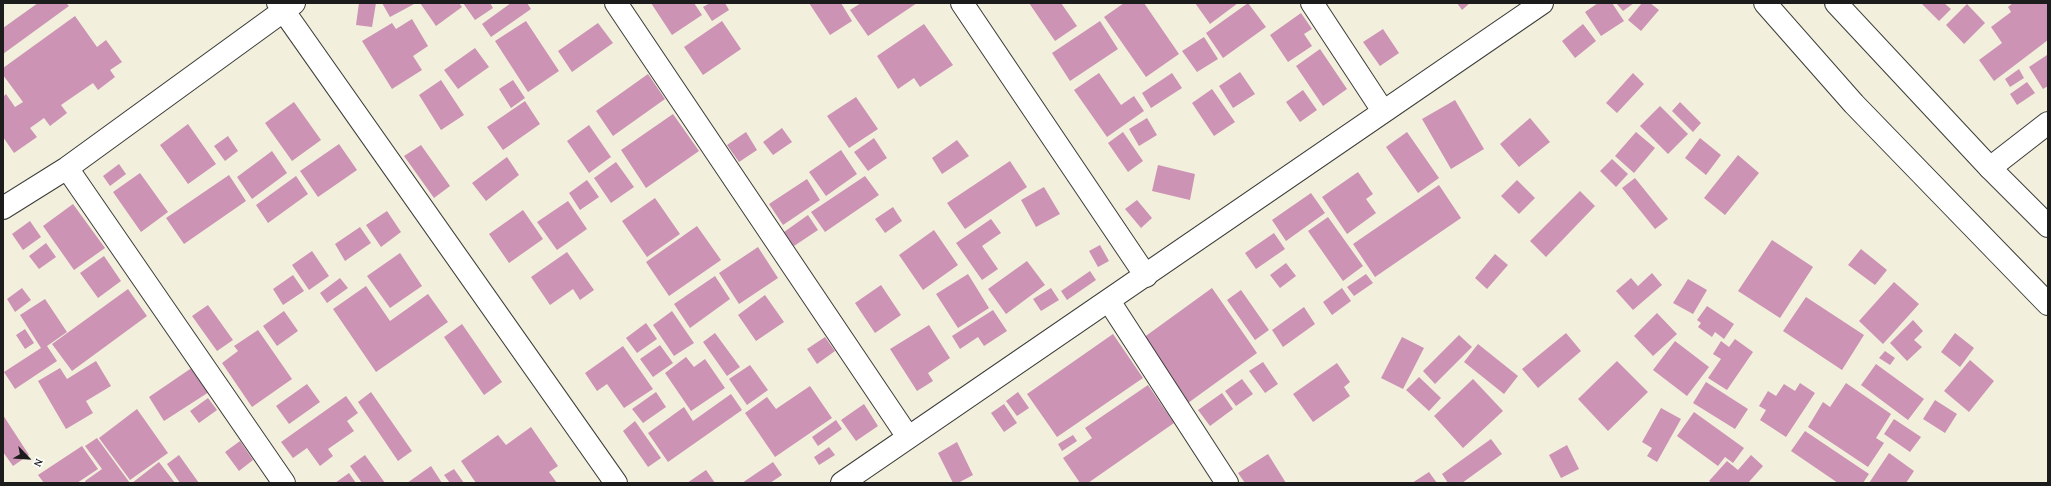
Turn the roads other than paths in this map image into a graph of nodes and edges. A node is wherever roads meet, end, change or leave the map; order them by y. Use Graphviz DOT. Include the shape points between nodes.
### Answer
graph roads {
  1 [pos="616,3"];
  2 [pos="962,3"];
  3 [pos="1312,3"];
  4 [pos="1542,3"];
  5 [pos="1765,3"];
  6 [pos="1836,3"];
  7 [pos="285,6"];
  8 [pos="1383,111"];
  9 [pos="2048,123"];
  10 [pos="67,168"];
  11 [pos="1990,168"];
  12 [pos="3,208"];
  13 [pos="2048,226"];
  14 [pos="1146,276"];
  15 [pos="1109,301"];
  16 [pos="2048,304"];
  17 [pos="908,437"];
  18 [pos="284,483"];
  19 [pos="616,483"];
  20 [pos="842,483"];
  21 [pos="1227,483"];
  1 -- 17 [label="main road"];
  2 -- 14 [label="main road"];
  3 -- 8 [label="main road"];
  4 -- 8 [label="main road"];
  5 -- 16 [label="main road" via="1854,104"];
  6 -- 11 [label="main road"];
  7 -- 10 [label="main road"];
  7 -- 19 [label="main road"];
  8 -- 14 [label="main road"];
  9 -- 11 [label="main road"];
  10 -- 12 [label="main road"];
  10 -- 18 [label="main road"];
  11 -- 13 [label="main road"];
  14 -- 15 [label="main road"];
  15 -- 17 [label="main road"];
  15 -- 21 [label="main road"];
  17 -- 20 [label="main road"];
}
